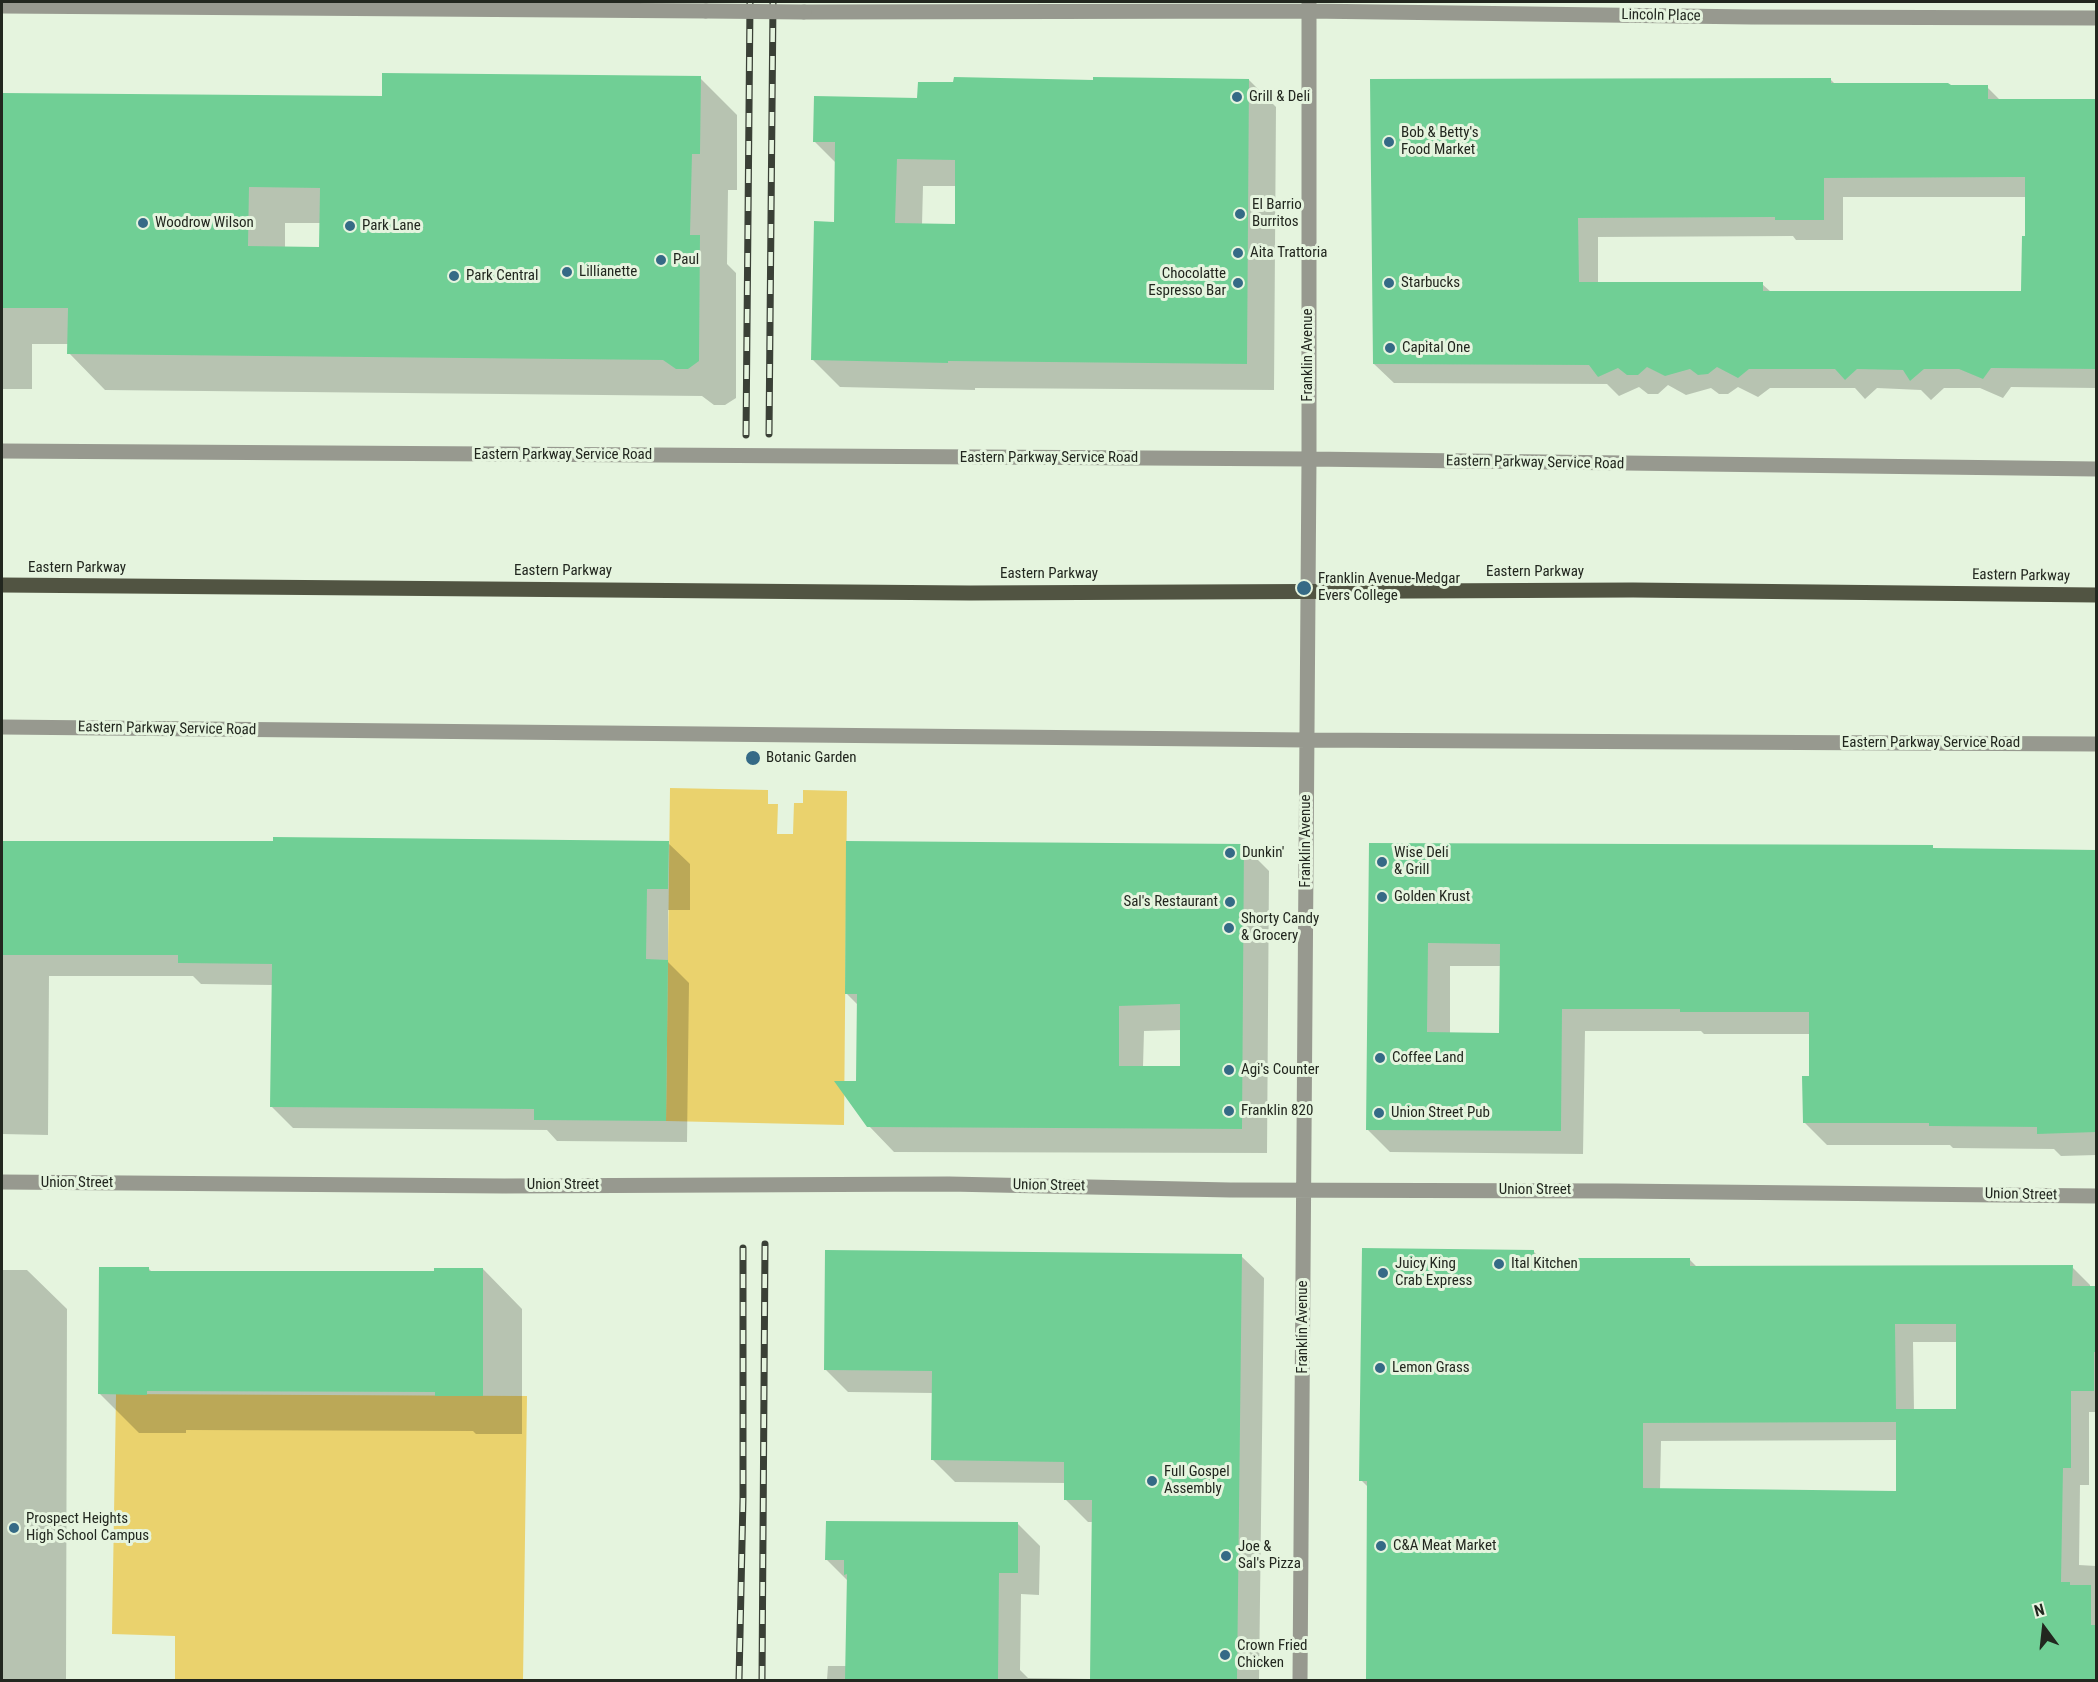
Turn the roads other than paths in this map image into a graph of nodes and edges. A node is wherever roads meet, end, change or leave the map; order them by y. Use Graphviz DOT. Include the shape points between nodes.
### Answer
graph roads {
  1 [pos="1752,2"];
  2 [pos="2,6"];
  3 [pos="1309,6"];
  4 [pos="1752,17"];
  5 [pos="2097,18"];
  6 [pos="2,451"];
  7 [pos="1309,459"];
  8 [pos="2097,469"];
  9 [pos="2,585"];
  10 [pos="1307,591"];
  11 [pos="2097,595"];
  12 [pos="2,727"];
  13 [pos="1307,740"];
  14 [pos="2097,744"];
  15 [pos="2,1182"];
  16 [pos="1303,1190"];
  17 [pos="2097,1196"];
  18 [pos="1300,1680"];
  1 -- 4 [label="street"];
  2 -- 3 [label="street, Lincoln Place, bridge" via="804,12"];
  3 -- 4 [label="street, Lincoln Place"];
  3 -- 7 [label="street, Franklin Avenue"];
  4 -- 5 [label="street, Lincoln Place"];
  6 -- 7 [label="street, Eastern Parkway Service Road"];
  7 -- 8 [label="street, Eastern Parkway Service Road"];
  7 -- 10 [label="street, Franklin Avenue"];
  9 -- 10 [label="main road, Eastern Parkway" via="970,593"];
  10 -- 11 [label="main road, Eastern Parkway"];
  10 -- 13 [label="street, Franklin Avenue"];
  12 -- 13 [label="street, Eastern Parkway Service Road"];
  13 -- 14 [label="street, Eastern Parkway Service Road"];
  13 -- 16 [label="street, Franklin Avenue"];
  15 -- 16 [label="street, Union Street" via="949,1184"];
  16 -- 17 [label="street, Union Street"];
  16 -- 18 [label="street, Franklin Avenue"];
}
